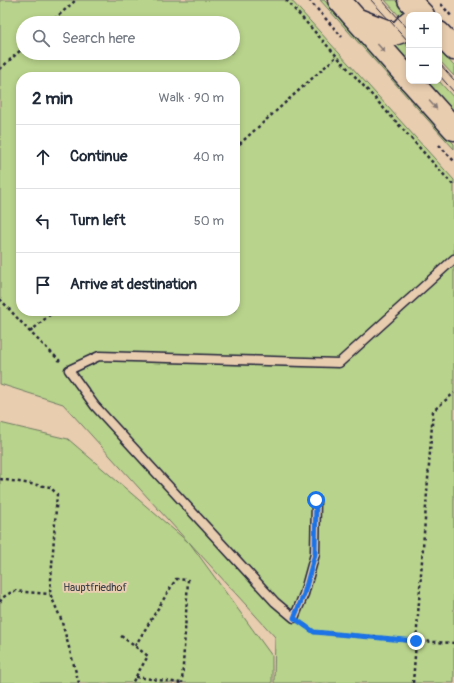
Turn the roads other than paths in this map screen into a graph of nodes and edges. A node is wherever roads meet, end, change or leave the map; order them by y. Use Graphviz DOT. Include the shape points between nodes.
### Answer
graph roads {
  1 [pos="339,0"];
  2 [pos="355,19"];
  3 [pos="406,23"];
  4 [pos="442,36"];
  5 [pos="454,49"];
  6 [pos="406,76"];
  7 [pos="414,84"];
  8 [pos="454,129"];
  9 [pos="454,259"];
  10 [pos="316,500"];
  1 -- 2 [label="main road"];
  2 -- 3 [label="main road" via="394,34 400,32"];
  2 -- 6 [label="main road, one-way"];
  4 -- 5 [label="main road"];
  7 -- 8 [label="main road, one-way"];
  9 -- 10 [label="lane" via="339,363 99,356 69,370 95,406 275,602 294,618 304,594 315,554"];
}
